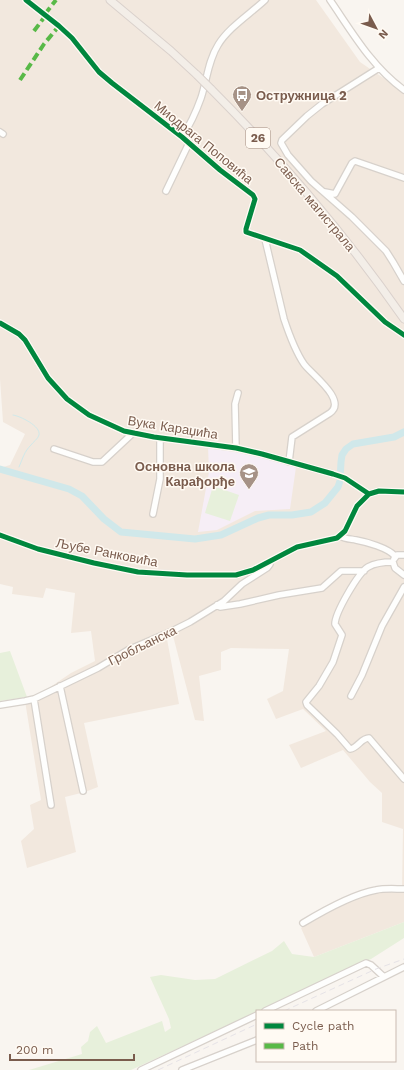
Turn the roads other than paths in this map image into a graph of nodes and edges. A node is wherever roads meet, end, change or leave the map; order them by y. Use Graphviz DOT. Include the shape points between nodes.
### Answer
graph roads {
  1 [pos="26,0"];
  2 [pos="110,0"];
  3 [pos="265,0"];
  4 [pos="330,0"];
  5 [pos="379,68"];
  6 [pos="404,90"];
  7 [pos="182,137"];
  8 [pos="189,143"];
  9 [pos="404,178"];
  10 [pos="321,190"];
  11 [pos="166,191"];
  12 [pos="265,239"];
  13 [pos="404,281"];
  14 [pos="404,319"];
  15 [pos="0,323"];
  16 [pos="404,335"];
  17 [pos="238,393"];
  18 [pos="132,434"];
  19 [pos="160,438"];
  20 [pos="236,448"];
  21 [pos="54,449"];
  22 [pos="289,462"];
  23 [pos="404,492"];
  24 [pos="369,494"];
  25 [pos="153,514"];
  26 [pos="0,535"];
  27 [pos="340,536"];
  28 [pos="404,555"];
  29 [pos="394,559"];
  30 [pos="270,562"];
  31 [pos="364,571"];
  32 [pos="404,575"];
  33 [pos="404,587"];
  34 [pos="217,605"];
  35 [pos="60,686"];
  36 [pos="351,696"];
  37 [pos="34,699"];
  38 [pos="0,705"];
  39 [pos="404,779"];
  40 [pos="83,791"];
  41 [pos="51,805"];
  42 [pos="404,889"];
  43 [pos="303,923"];
  44 [pos="404,967"];
  45 [pos="384,977"];
  46 [pos="267,1010"];
  47 [pos="318,1010"];
  48 [pos="256,1015"];
  49 [pos="256,1040"];
  50 [pos="141,1070"];
  51 [pos="182,1070"];
  1 -- 7 [label="street, Миодрага Поповића" via="72,38 101,74"];
  2 -- 14 [label="main road, Савска магистрала / 26, bridge" via="197,75 247,125 313,199"];
  3 -- 7 [label="street" via="220,41 211,60 196,111"];
  4 -- 5 [label="street"];
  5 -- 6 [label="street"];
  5 -- 10 [label="street" via="322,104 282,142 288,155"];
  7 -- 8 [label="street, Миодрага Поповића"];
  8 -- 11 [label="street"];
  8 -- 12 [label="street, Миодрага Поповића" via="253,195 246,232"];
  9 -- 10 [label="street" via="355,161 335,194"];
  10 -- 13 [label="street" via="386,251"];
  12 -- 16 [label="street, Миодрага Поповића" via="300,250 336,276 385,322"];
  12 -- 22 [label="street" via="288,331 303,362 328,389 335,406 330,413 292,437"];
  15 -- 18 [label="street, Вука Караџића" via="19,334 48,378 67,399 89,415"];
  17 -- 20 [label="street" via="235,404"];
  18 -- 19 [label="street, Вука Караџића"];
  18 -- 21 [label="street" via="102,462 93,462"];
  19 -- 20 [label="street, Вука Караџића"];
  19 -- 25 [label="street" via="160,479"];
  20 -- 22 [label="street, Вука Караџића"];
  22 -- 24 [label="street, Вука Караџића" via="344,478"];
  23 -- 24 [label="street" via="378,491"];
  24 -- 27 [label="street" via="355,508 345,531"];
  26 -- 30 [label="street, Љубе Ранковића" via="38,550 150,574 236,575"];
  27 -- 29 [label="street" via="380,547 392,553"];
  27 -- 30 [label="street, Љубе Ранковића" via="297,547"];
  28 -- 29 [label="street"];
  29 -- 31 [label="street" via="373,565"];
  29 -- 32 [label="street" via="395,568"];
  30 -- 34 [label="street, Гробљанска" via="267,568 242,584"];
  31 -- 34 [label="street" via="341,572 322,588 240,604 220,607"];
  31 -- 39 [label="street" via="336,617 335,624 342,635 332,662 319,686 306,702 350,749 365,738 369,738"];
  33 -- 36 [label="street" via="384,621"];
  34 -- 35 [label="street, Гробљанска" via="170,632 139,644"];
  35 -- 37 [label="street, Гробљанска"];
  35 -- 40 [label="street"];
  37 -- 38 [label="street, Гробљанска"];
  37 -- 41 [label="street"];
  42 -- 43 [label="street" via="365,893"];
  44 -- 45 [label="street"];
  45 -- 46 [label="street" via="366,963"];
  45 -- 47 [label="street"];
  48 -- 50 [label="street"];
  49 -- 51 [label="street"];
}
